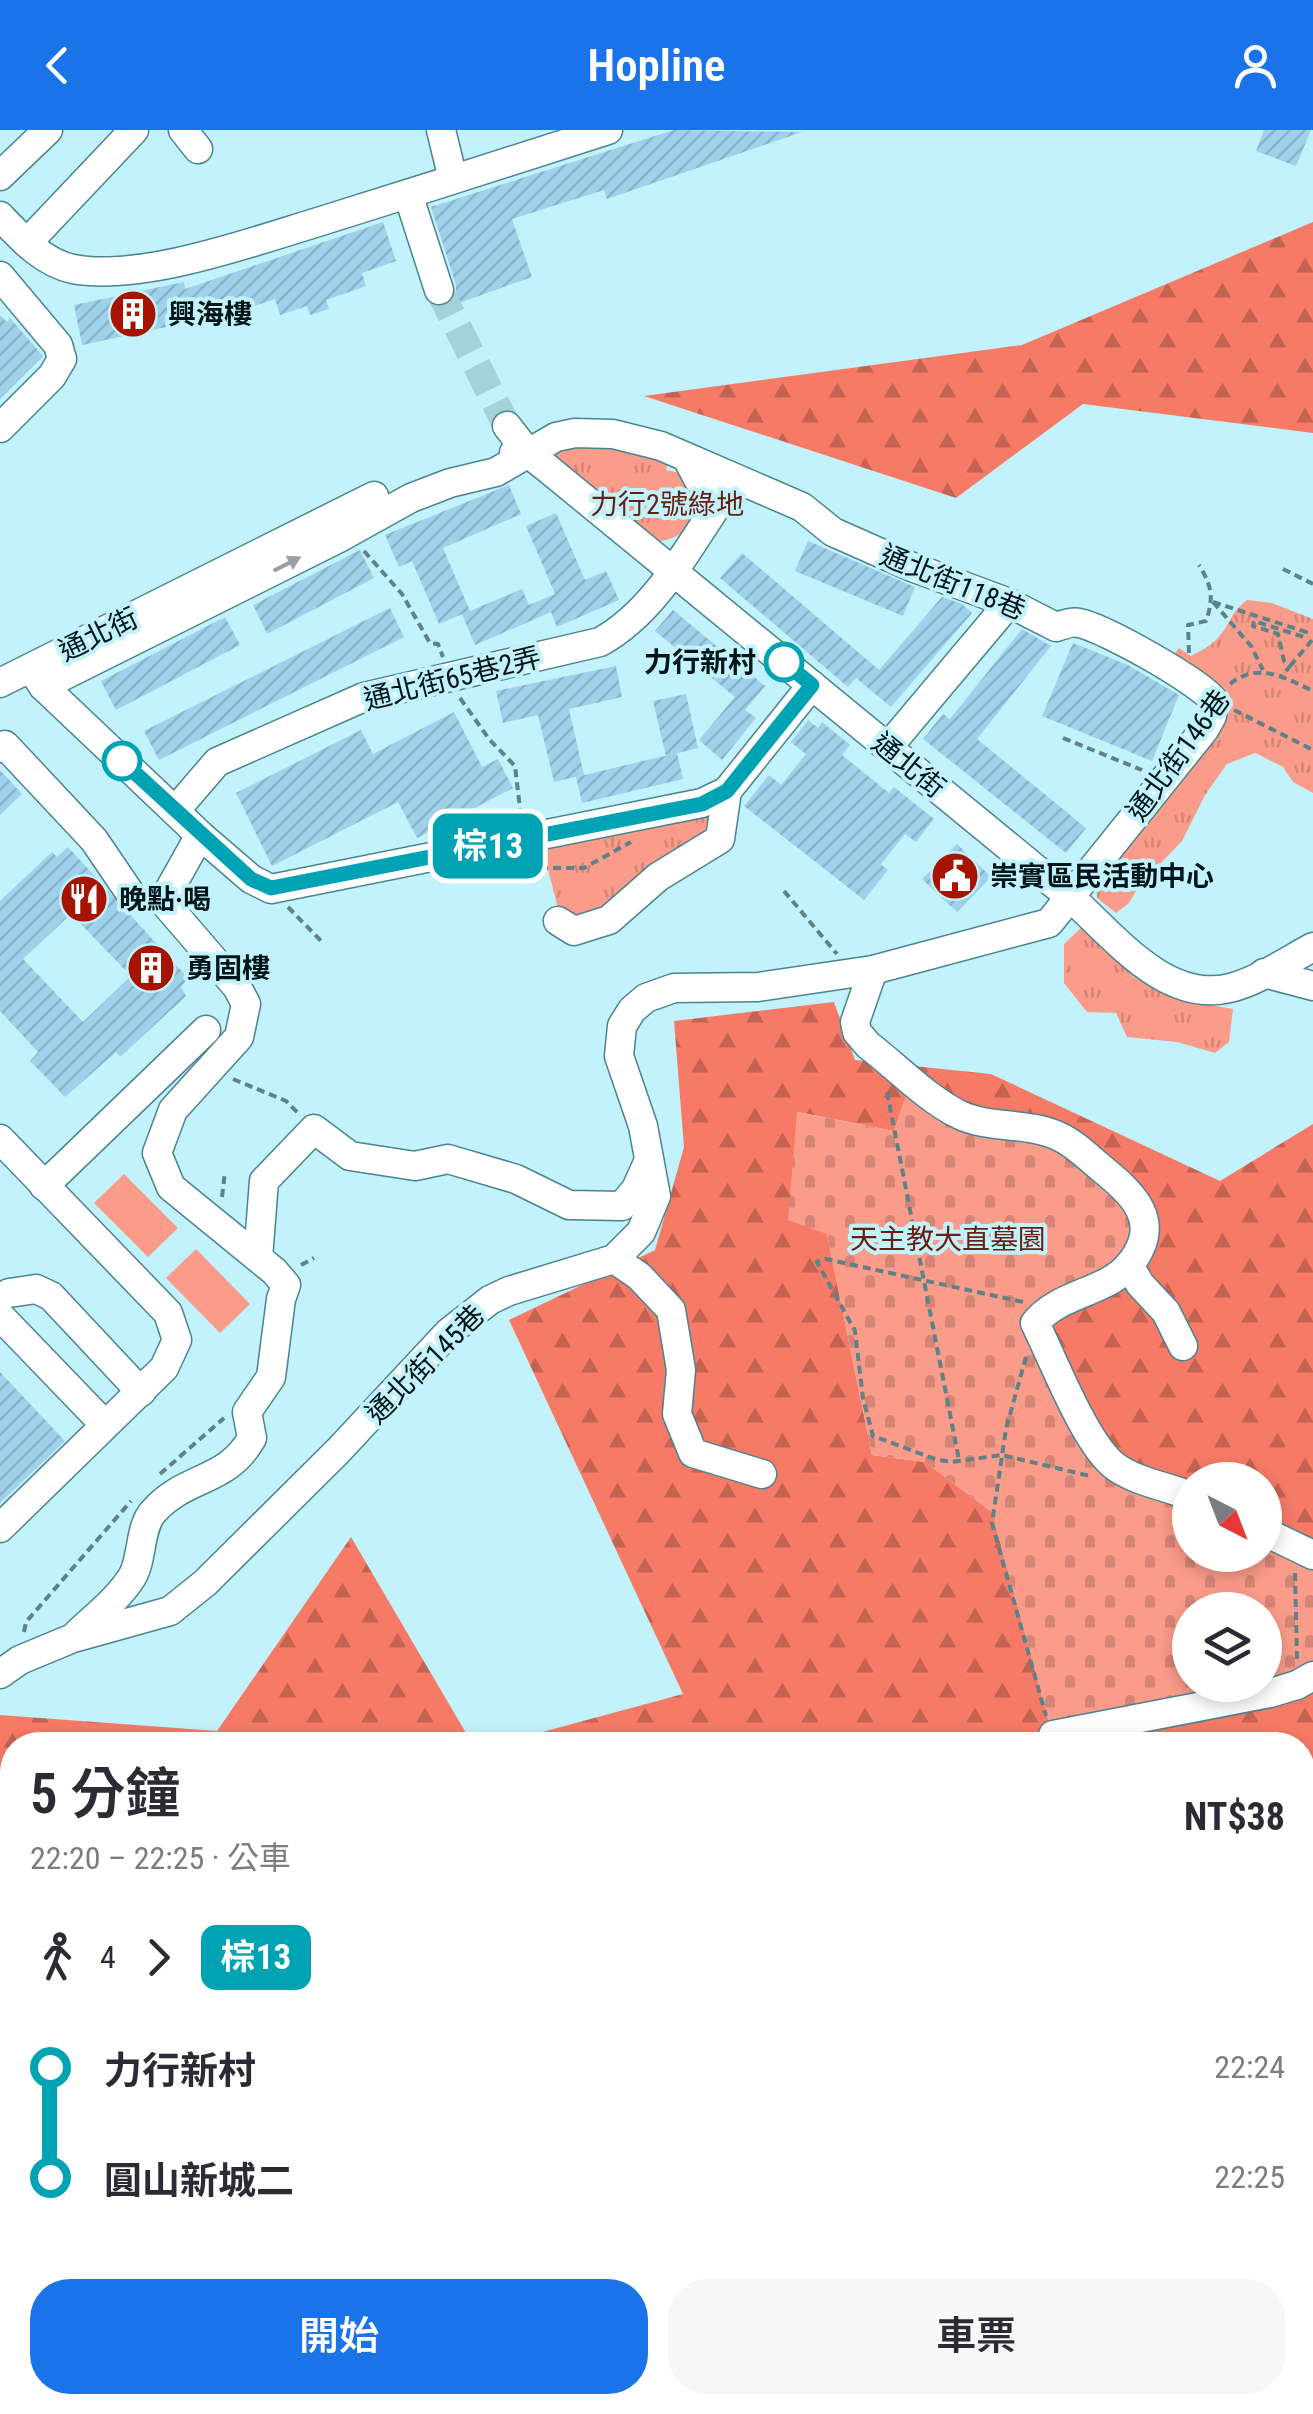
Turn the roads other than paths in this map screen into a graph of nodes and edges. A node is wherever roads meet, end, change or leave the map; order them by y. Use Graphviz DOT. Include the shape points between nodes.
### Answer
graph roads {
  1 [pos="48,130"];
  2 [pos="134,130"];
  3 [pos="441,130"];
  4 [pos="608,130"];
  5 [pos="0,176"];
  6 [pos="453,179"];
  7 [pos="408,194"];
  8 [pos="0,216"];
  9 [pos="26,244"];
  10 [pos="0,276"];
  11 [pos="440,290"];
  12 [pos="507,426"];
  13 [pos="0,428"];
  14 [pos="528,453"];
  15 [pos="687,458"];
  16 [pos="672,571"];
  17 [pos="1009,603"];
  18 [pos="37,676"];
  19 [pos="0,682"];
  20 [pos="812,685"];
  21 [pos="1214,700"];
  22 [pos="0,748"];
  23 [pos="888,748"];
  24 [pos="727,791"];
  25 [pos="174,812"];
  26 [pos="200,835"];
  27 [pos="128,890"];
  28 [pos="1070,897"];
  29 [pos="558,920"];
  30 [pos="1313,947"];
  31 [pos="863,971"];
  32 [pos="1264,973"];
  33 [pos="1313,986"];
  34 [pos="206,1030"];
  35 [pos="0,1139"];
  36 [pos="649,1160"];
  37 [pos="44,1186"];
  38 [pos="258,1258"];
  39 [pos="614,1259"];
  40 [pos="1129,1266"];
  41 [pos="4,1304"];
  42 [pos="1183,1346"];
  43 [pos="141,1392"];
  44 [pos="105,1425"];
  45 [pos="762,1474"];
  46 [pos="1172,1490"];
  47 [pos="0,1528"];
  48 [pos="1282,1540"];
  49 [pos="1306,1552"];
  50 [pos="74,1638"];
  51 [pos="10,1667"];
  52 [pos="1305,1681"];
  53 [pos="1088,1732"];
  1 -- 5 [label="street"];
  2 -- 9 [label="street"];
  3 -- 6 [label="street"];
  4 -- 6 [label="street"];
  6 -- 7 [label="street"];
  7 -- 9 [label="street" via="201,258 121,270 73,269"];
  7 -- 11 [label="street"];
  8 -- 9 [label="street"];
  10 -- 13 [label="street" via="58,345 62,359"];
  12 -- 14 [label="street"];
  14 -- 15 [label="street, 通北街118巷" via="556,437 614,434"];
  14 -- 16 [label="street, 通北街"];
  18 -- 14 [label="street, 通北街, one-way" via="424,493 496,472"];
  14 -- 18 [label="street, 通北街" via="500,452 404,480"];
  15 -- 16 [label="street, 通北街118巷" via="698,479 722,498"];
  15 -- 17 [label="street, 通北街118巷" via="802,508 833,532"];
  16 -- 20 [label="street, 通北街"];
  16 -- 25 [label="street, 通北街65巷2弄" via="622,630 600,642 364,696 217,762"];
  17 -- 21 [label="street, 通北街118巷" via="1056,627 1077,622 1118,640"];
  17 -- 23 [label="street"];
  18 -- 19 [label="street, 通北街"];
  18 -- 25 [label="street"];
  20 -- 23 [label="street, 通北街"];
  20 -- 24 [label="street"];
  21 -- 28 [label="street, 通北街146巷" via="1204,730"];
  22 -- 27 [label="street" via="5,745 94,840"];
  23 -- 28 [label="street, 通北街"];
  24 -- 26 [label="street" via="702,804 271,888"];
  24 -- 29 [label="street" via="720,839 658,877 609,920 574,931"];
  25 -- 26 [label="street"];
  26 -- 38 [label="street" via="164,900 246,1004 239,1037 173,1110 157,1153 172,1187"];
  28 -- 31 [label="street" via="1049,923"];
  28 -- 32 [label="street, 通北街" via="1152,971 1192,990 1230,988"];
  30 -- 32 [label="street, 通北街"];
  31 -- 36 [label="street" via="758,987 674,988 632,1010 622,1026 619,1056"];
  31 -- 40 [label="street" via="855,1022 868,1045 958,1114 1058,1136 1124,1186 1146,1222"];
  32 -- 33 [label="street"];
  34 -- 37 [label="street"];
  35 -- 37 [label="street"];
  36 -- 38 [label="street" via="622,1206 569,1205 516,1179 448,1159 414,1166 350,1156 314,1130 264,1181"];
  36 -- 39 [label="street" via="656,1196 642,1232"];
  37 -- 43 [label="street" via="168,1313 178,1340"];
  38 -- 50 [label="street" via="286,1286 271,1378 247,1412 252,1438 228,1467 195,1480 151,1513 134,1575"];
  39 -- 45 [label="street" via="671,1310 681,1370 676,1414 692,1453"];
  39 -- 50 [label="street, 通北街145巷" via="490,1300 448,1333 206,1583 170,1611"];
  40 -- 42 [label="street"];
  40 -- 46 [label="street" via="1041,1315 1082,1422 1104,1456 1132,1476"];
  41 -- 43 [label="street" via="36,1289 51,1296"];
  41 -- 44 [label="street"];
  43 -- 44 [label="street"];
  44 -- 47 [label="street"];
  48 -- 49 [label="street"];
  50 -- 51 [label="street, 通北街145巷"];
  52 -- 53 [label="street"];
}
